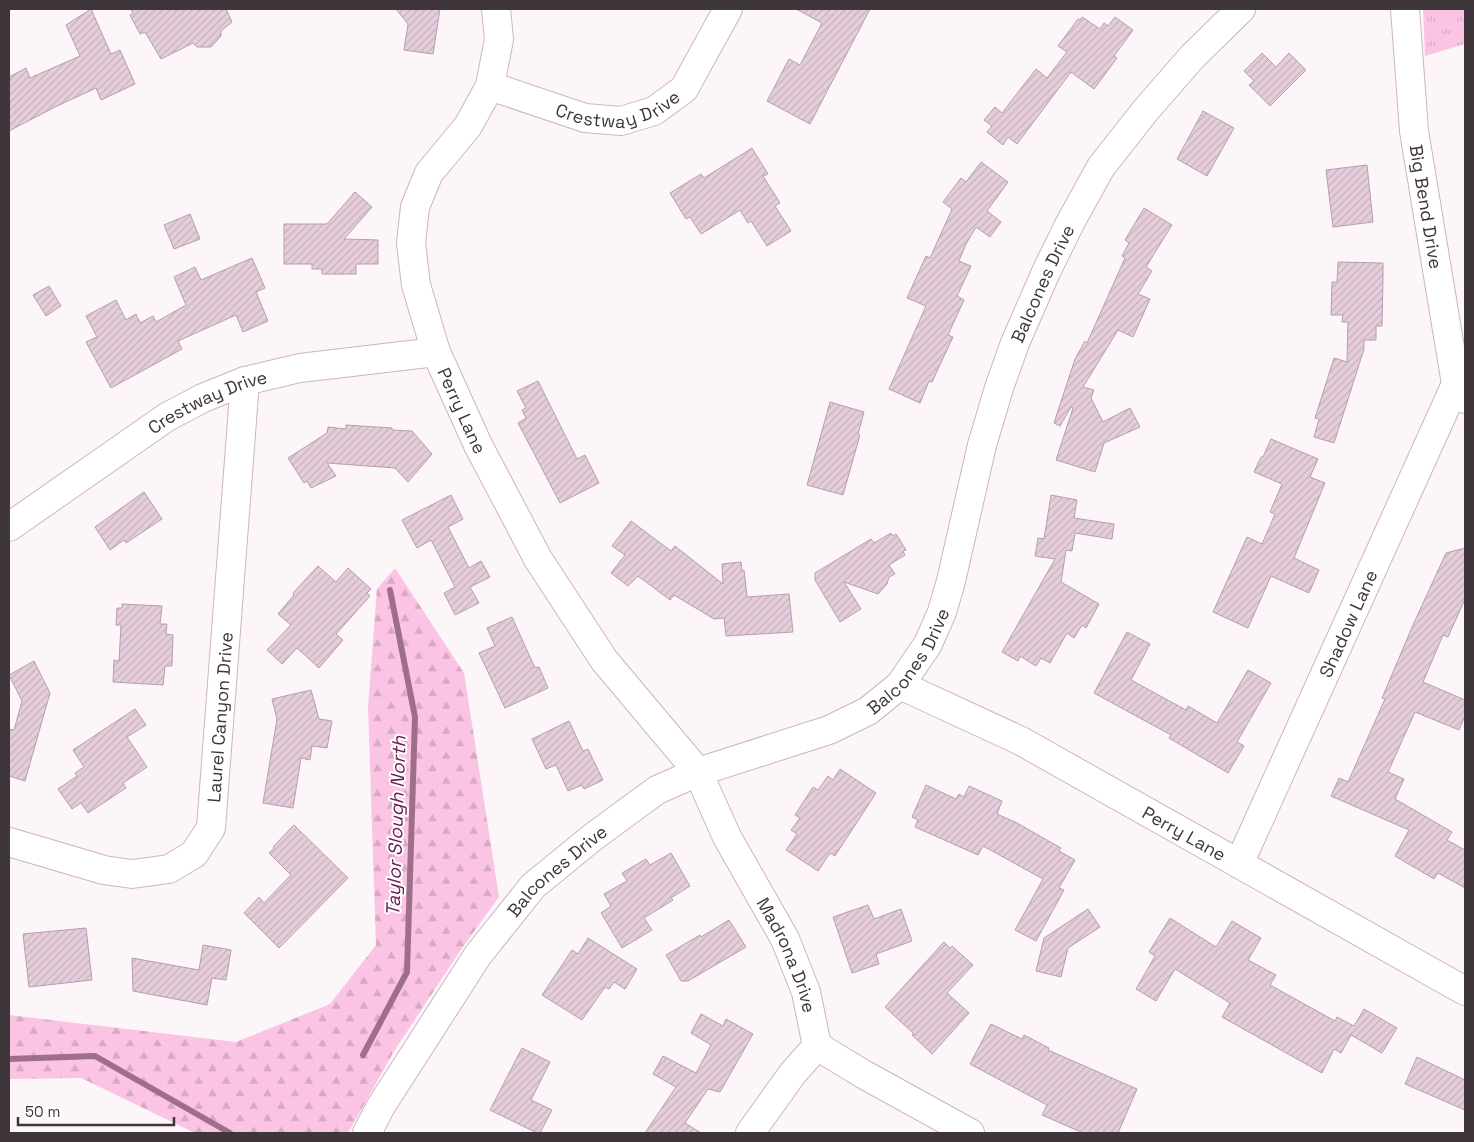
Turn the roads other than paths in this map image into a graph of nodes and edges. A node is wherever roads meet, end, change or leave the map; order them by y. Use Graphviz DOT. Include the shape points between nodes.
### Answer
graph roads {
  1 [pos="496,9"];
  2 [pos="728,9"];
  3 [pos="1241,9"];
  4 [pos="1404,9"];
  5 [pos="490,86"];
  6 [pos="436,352"];
  7 [pos="244,381"];
  8 [pos="1461,392"];
  9 [pos="9,527"];
  10 [pos="900,685"];
  11 [pos="698,772"];
  12 [pos="9,842"];
  13 [pos="1239,864"];
  14 [pos="1465,991"];
  15 [pos="817,1046"];
  16 [pos="367,1133"];
  17 [pos="750,1133"];
  18 [pos="970,1133"];
  1 -- 5 [label="street, Perry Lane" via="499,38"];
  2 -- 5 [label="street, Crestway Drive" via="684,90 654,111 621,121 585,118"];
  3 -- 10 [label="street, Balcones Drive" via="1192,57 1145,111 1101,168 1070,223 1015,343 999,388 942,612 928,644"];
  4 -- 8 [label="street, Big Bend Drive" via="1414,131"];
  5 -- 6 [label="street, Perry Lane" via="468,126 429,173 415,207 411,243 416,285"];
  6 -- 7 [label="street, Crestway Drive" via="300,368"];
  6 -- 11 [label="street, Perry Lane" via="478,445 538,559 604,660"];
  7 -- 9 [label="street, Crestway Drive" via="167,417"];
  7 -- 12 [label="street, Laurel Canyon Drive" via="211,828 194,854 169,869 132,874 104,870"];
  8 -- 13 [label="street, Shadow Lane"];
  10 -- 11 [label="street, Balcones Drive" via="868,710 829,730"];
  10 -- 13 [label="street, Perry Lane" via="1021,741"];
  11 -- 15 [label="street, Madrona Drive" via="727,837 785,939 806,992"];
  11 -- 16 [label="street, Balcones Drive" via="657,790 533,886 478,955"];
  13 -- 14 [label="street, Perry Lane"];
  15 -- 17 [label="street" via="793,1073"];
  15 -- 18 [label="street"];
}
